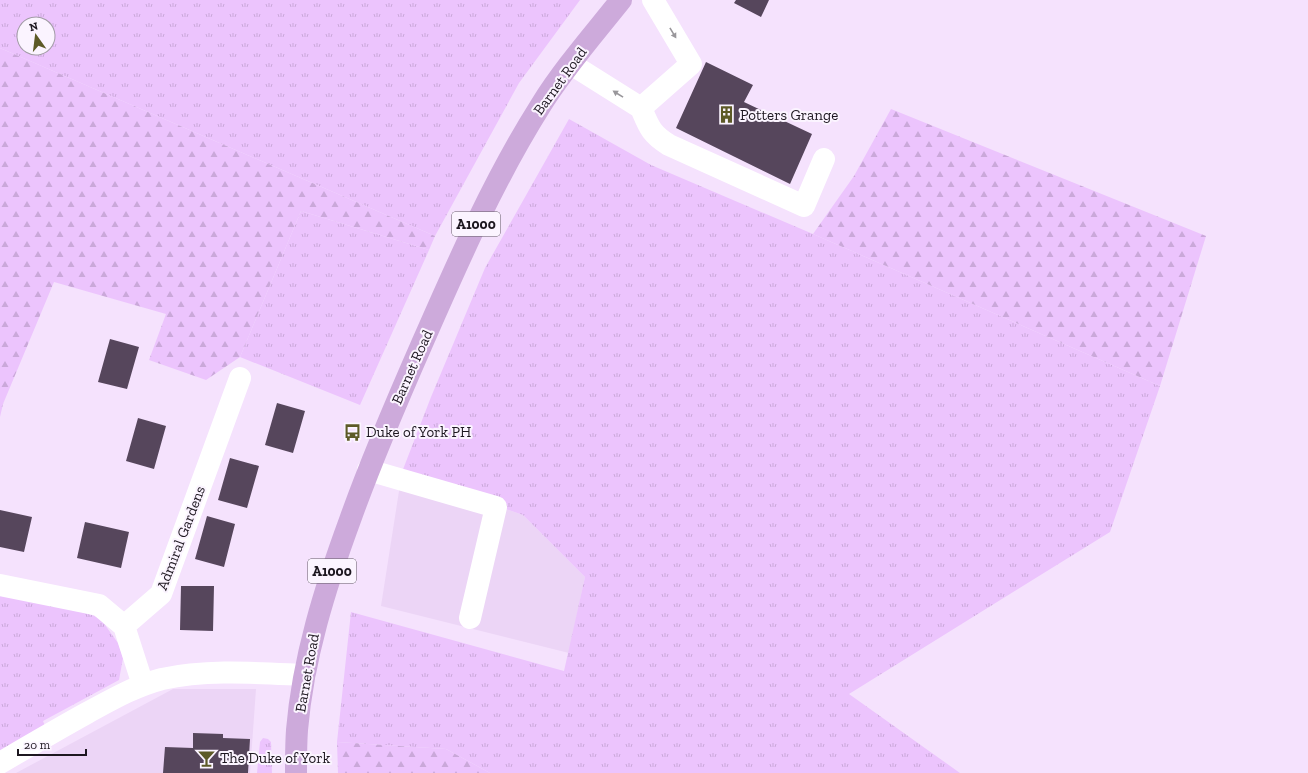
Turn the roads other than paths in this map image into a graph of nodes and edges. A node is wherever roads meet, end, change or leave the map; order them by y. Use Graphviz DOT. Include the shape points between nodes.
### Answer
graph roads {
  1 [pos="621,0"];
  2 [pos="653,0"];
  3 [pos="571,64"];
  4 [pos="640,108"];
  5 [pos="824,159"];
  6 [pos="240,378"];
  7 [pos="368,470"];
  8 [pos="0,585"];
  9 [pos="470,618"];
  10 [pos="124,626"];
  11 [pos="305,675"];
  12 [pos="143,685"];
  13 [pos="0,763"];
  14 [pos="296,773"];
  1 -- 3 [label="main road, Barnet Road / A1000"];
  2 -- 4 [label="street, one-way" via="692,64"];
  4 -- 3 [label="street, one-way"];
  3 -- 7 [label="main road, Barnet Road / A1000" via="542,104 490,194 454,270"];
  4 -- 5 [label="street" via="657,137 669,145 804,206"];
  6 -- 10 [label="street, Admiral Gardens" via="161,594"];
  7 -- 9 [label="street" via="496,507"];
  7 -- 11 [label="main road, Barnet Road / A1000" via="320,607"];
  8 -- 10 [label="street" via="99,605"];
  10 -- 12 [label="street"];
  11 -- 12 [label="street" via="196,674"];
  11 -- 14 [label="main road, Barnet Road / A1000" via="297,730"];
  12 -- 13 [label="street" via="112,699"];
}
